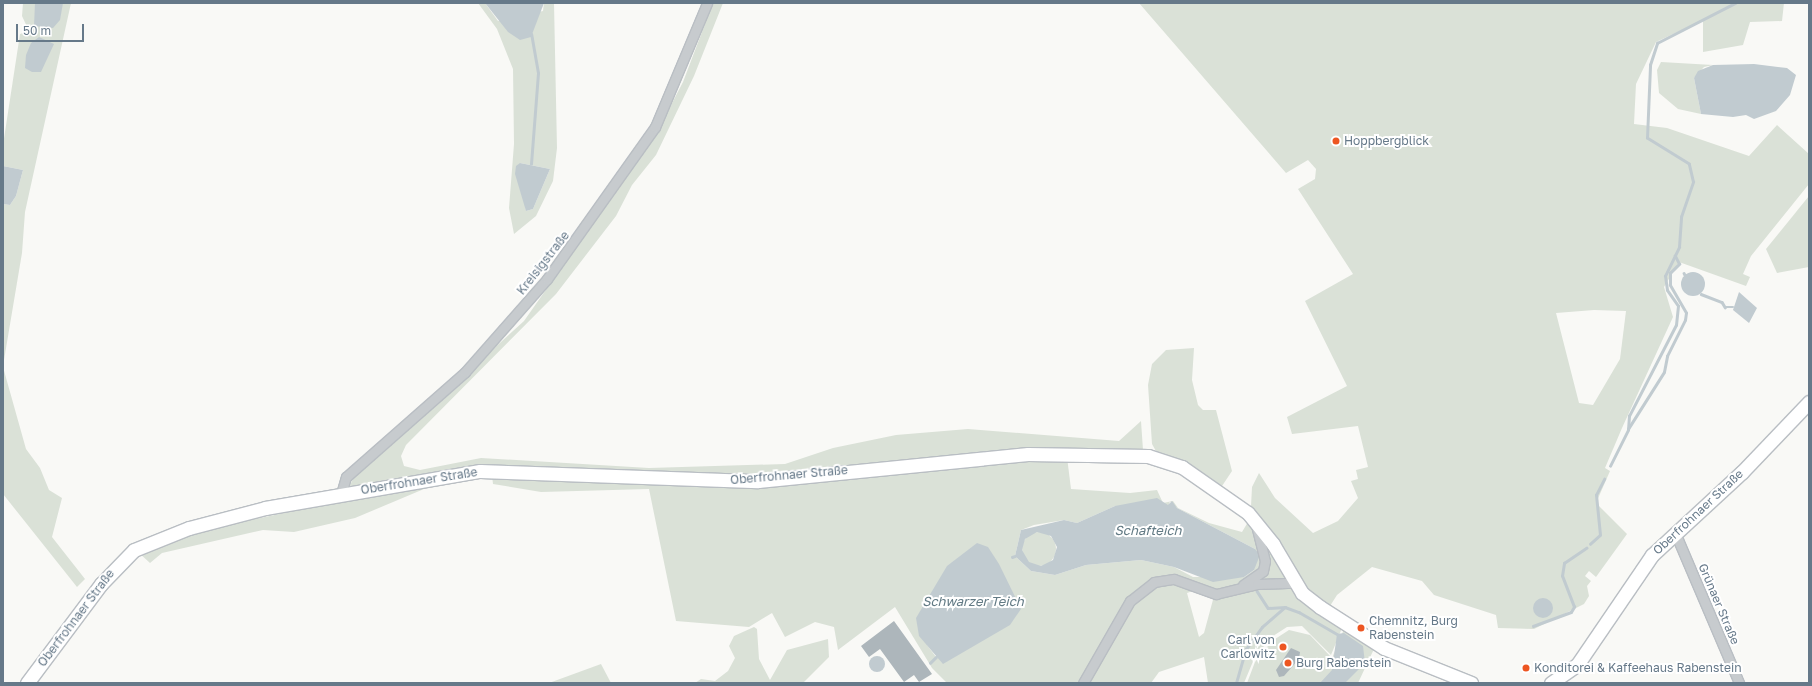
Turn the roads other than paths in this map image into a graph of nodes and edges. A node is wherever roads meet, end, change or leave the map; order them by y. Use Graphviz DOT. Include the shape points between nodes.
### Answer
graph roads {
  1 [pos="707,3"];
  2 [pos="1809,402"];
  3 [pos="341,494"];
  4 [pos="1254,520"];
  5 [pos="1676,535"];
  6 [pos="1296,584"];
  7 [pos="1240,587"];
  8 [pos="27,683"];
  9 [pos="1083,683"];
  10 [pos="1471,683"];
  11 [pos="1551,683"];
  12 [pos="1739,683"];
  1 -- 3 [label="street, Kreisigstraße" via="655,127 570,249 513,321 465,372 346,477"];
  2 -- 5 [label="main road, Oberfrohnaer Straße"];
  3 -- 4 [label="main road, Oberfrohnaer Straße" via="480,471 758,481 994,455 1088,454 1148,456 1182,467"];
  3 -- 8 [label="main road, Oberfrohnaer Straße" via="265,508 189,528 134,550 101,584"];
  4 -- 6 [label="main road, Oberfrohnaer Straße"];
  4 -- 7 [label="street" via="1265,561 1263,571"];
  5 -- 11 [label="main road, Oberfrohnaer Straße" via="1652,555 1577,665"];
  5 -- 12 [label="street, Grünaer Straße"];
  6 -- 7 [label="street"];
  6 -- 10 [label="main road, Oberfrohnaer Straße" via="1325,611 1384,648"];
  7 -- 9 [label="street" via="1216,594 1174,579 1142,589 1130,601"];
}
